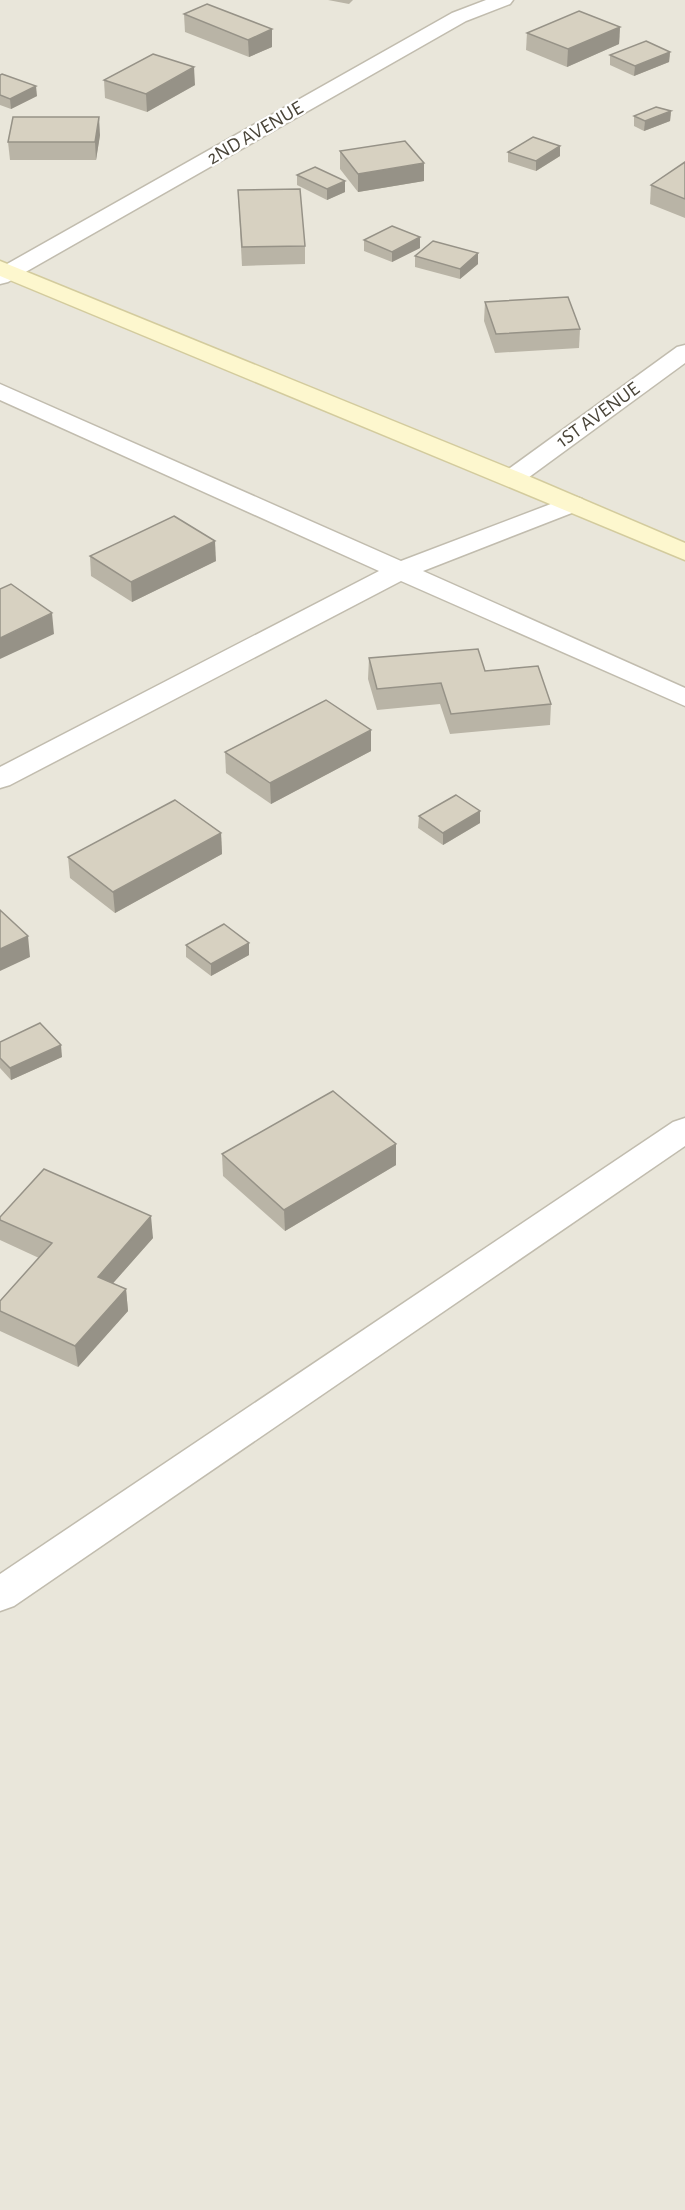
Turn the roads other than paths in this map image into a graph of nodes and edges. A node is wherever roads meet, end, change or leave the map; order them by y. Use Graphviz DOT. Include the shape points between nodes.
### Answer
graph roads {
  1 [pos="503,0"];
  2 [pos="3,272"];
  3 [pos="685,352"];
  4 [pos="0,391"];
  5 [pos="512,478"];
  6 [pos="573,504"];
  7 [pos="685,552"];
  8 [pos="403,569"];
  9 [pos="685,698"];
  10 [pos="0,779"];
  11 [pos="685,1130"];
  12 [pos="0,1595"];
  1 -- 2 [label="street, 2ND AVENUE" via="459,17"];
  2 -- 5 [label="main road"];
  3 -- 5 [label="street, 1ST AVENUE"];
  4 -- 8 [label="street"];
  5 -- 6 [label="main road"];
  6 -- 7 [label="main road"];
  6 -- 8 [label="street"];
  8 -- 9 [label="street"];
  8 -- 10 [label="street"];
  11 -- 12 [label="street"];
}
